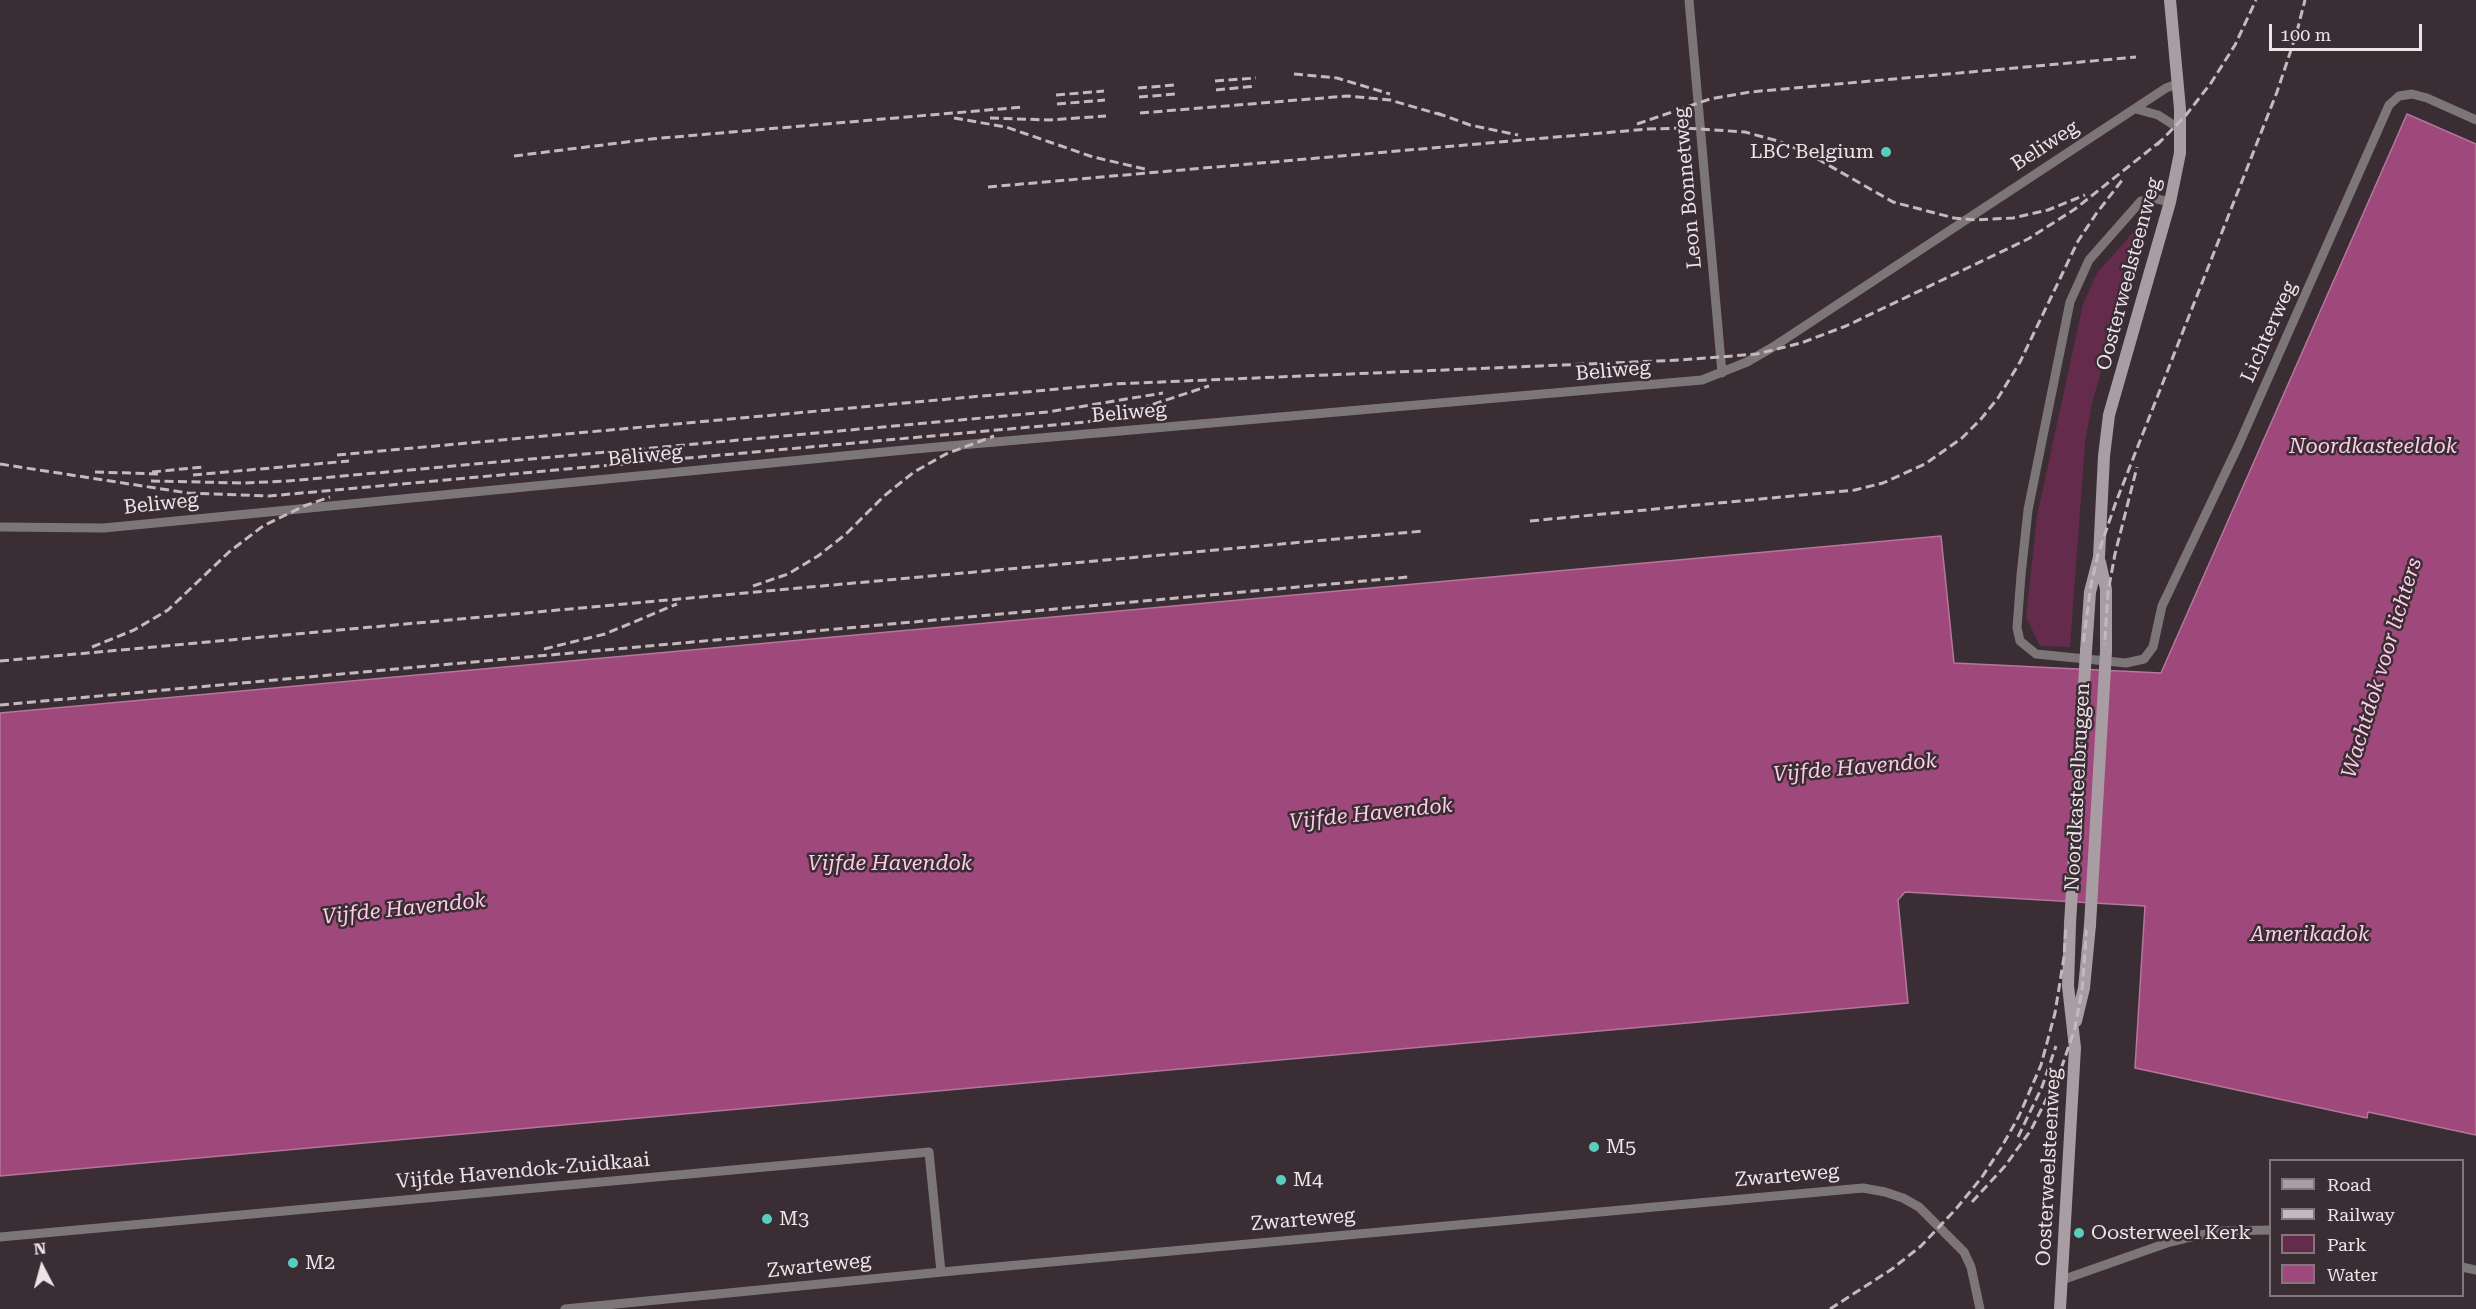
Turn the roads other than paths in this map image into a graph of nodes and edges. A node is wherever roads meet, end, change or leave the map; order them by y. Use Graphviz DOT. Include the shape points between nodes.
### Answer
graph roads {
  1 [pos="1689,0"];
  2 [pos="2170,0"];
  3 [pos="2177,84"];
  4 [pos="2136,109"];
  5 [pos="2476,120"];
  6 [pos="2180,129"];
  7 [pos="2170,202"];
  8 [pos="1722,374"];
  9 [pos="0,527"];
  10 [pos="2099,557"];
  11 [pos="2086,651"];
  12 [pos="2106,651"];
  13 [pos="2070,924"];
  14 [pos="2090,925"];
  15 [pos="2075,1028"];
  16 [pos="2269,1230"];
  17 [pos="0,1237"];
  18 [pos="940,1272"];
  19 [pos="2062,1280"];
  20 [pos="565,1309"];
  21 [pos="1980,1309"];
  22 [pos="2060,1309"];
  1 -- 8 [label="street, Leon Bonnetweg"];
  2 -- 3 [label="main road, Oosterweelsteenweg"];
  3 -- 4 [label="street, Beliweg"];
  3 -- 6 [label="main road, Oosterweelsteenweg"];
  4 -- 6 [label="street" via="2158,115"];
  4 -- 8 [label="street, Beliweg" via="1773,347"];
  5 -- 7 [label="street, Lichterweg" via="2412,94 2399,96 2389,105 2239,444 2162,606 2153,647 2144,659 2126,663 2036,654 2020,641 2017,617 2028,510 2070,302 2090,260 2141,201"];
  6 -- 7 [label="main road, Oosterweelsteenweg" via="2180,153"];
  7 -- 10 [label="main road, Oosterweelsteenweg" via="2109,415"];
  8 -- 9 [label="street, Beliweg" via="1702,380 789,461 104,528"];
  10 -- 11 [label="main road, Oosterweelsteenweg" via="2090,592"];
  10 -- 12 [label="main road, Oosterweelsteenweg" via="2106,589"];
  11 -- 13 [label="main road, Noordkasteelbruggen, bridge"];
  12 -- 14 [label="main road, Noordkasteelbruggen, bridge"];
  13 -- 15 [label="main road, Oosterweelsteenweg" via="2068,986"];
  14 -- 15 [label="main road, Oosterweelsteenweg" via="2084,988"];
  15 -- 19 [label="main road, Oosterweelsteenweg"];
  16 -- 19 [label="street" via="2196,1236"];
  17 -- 18 [label="street, Vijfde Havendok-Zuidkaai" via="928,1152"];
  18 -- 20 [label="street, Zwarteweg"];
  18 -- 21 [label="street, Zwarteweg" via="1863,1188 1903,1198 1919,1208 1964,1252"];
  19 -- 22 [label="main road, Oosterweelsteenweg"];
}
